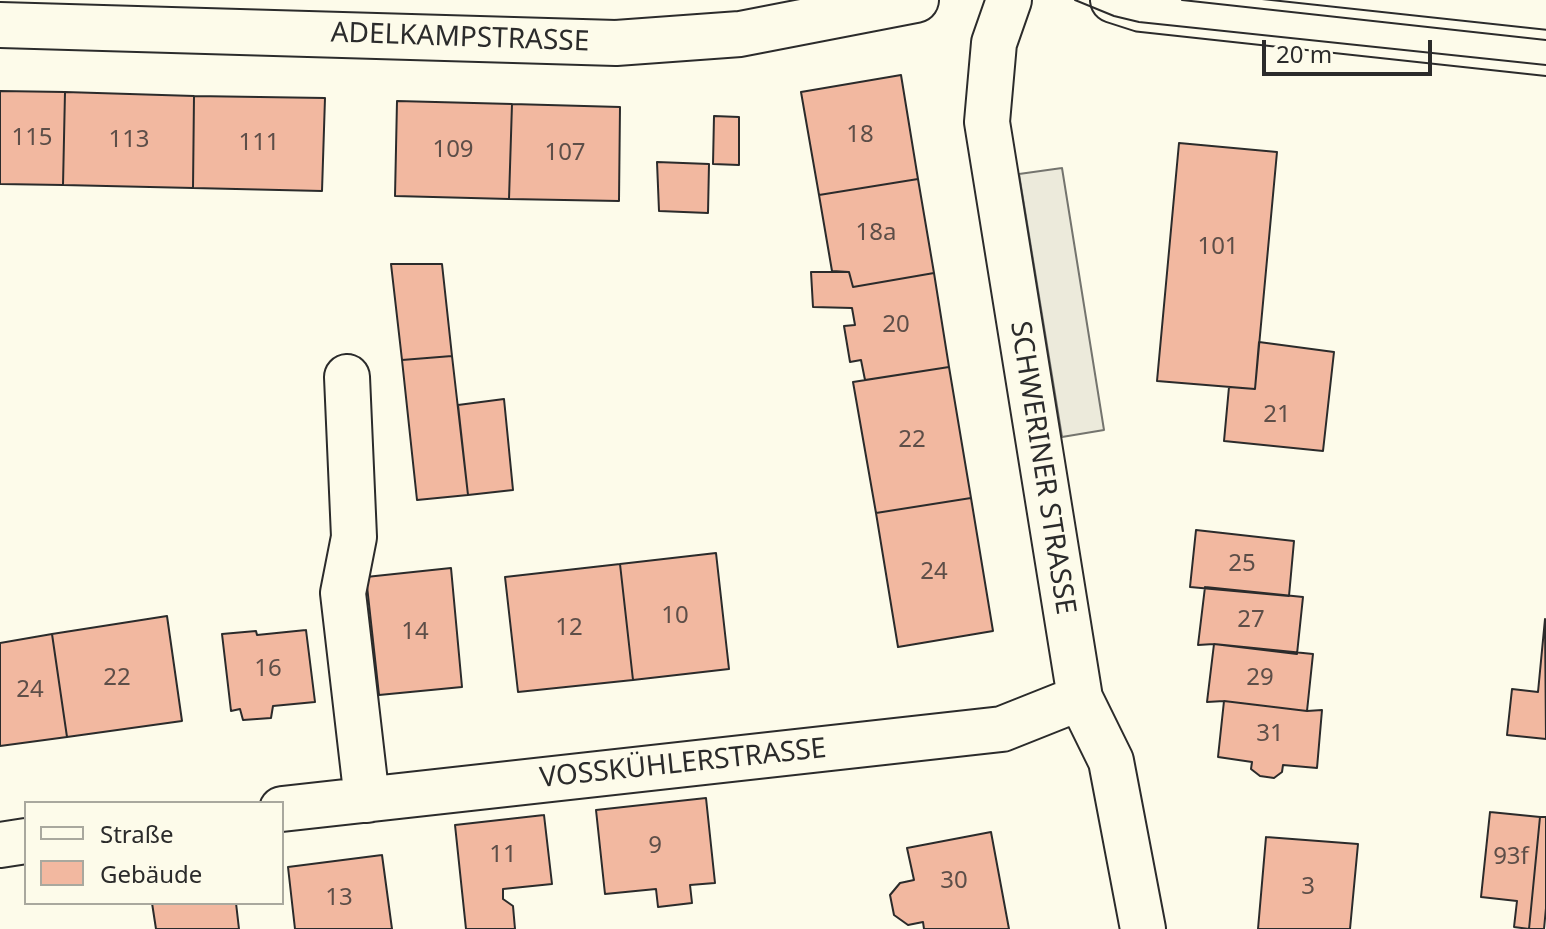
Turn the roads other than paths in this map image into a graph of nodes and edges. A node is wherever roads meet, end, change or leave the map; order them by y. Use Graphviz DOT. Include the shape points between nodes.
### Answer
graph roads {
  1 [pos="916,0"];
  2 [pos="1009,0"];
  3 [pos="1113,0"];
  4 [pos="0,25"];
  5 [pos="1546,53"];
  6 [pos="347,377"];
  7 [pos="1080,698"];
  8 [pos="367,800"];
  9 [pos="284,809"];
  10 [pos="24,841"];
  11 [pos="0,845"];
  12 [pos="1143,929"];
  1 -- 4 [label="street, ADELKAMPSTRASSE" via="740,34 616,43"];
  2 -- 7 [label="street, SCHWERINER STRASSE" via="994,43 987,122"];
  3 -- 5 [label="street" via="1155,11"];
  6 -- 8 [label="street" via="354,537 343,593"];
  7 -- 8 [label="street, VOSSKÜHLERSTRASSE" via="1002,729"];
  7 -- 12 [label="street, SCHWERINER STRASSE" via="1111,761"];
  8 -- 9 [label="street, VOSSKÜHLERSTRASSE"];
  10 -- 11 [label="street"];
}
